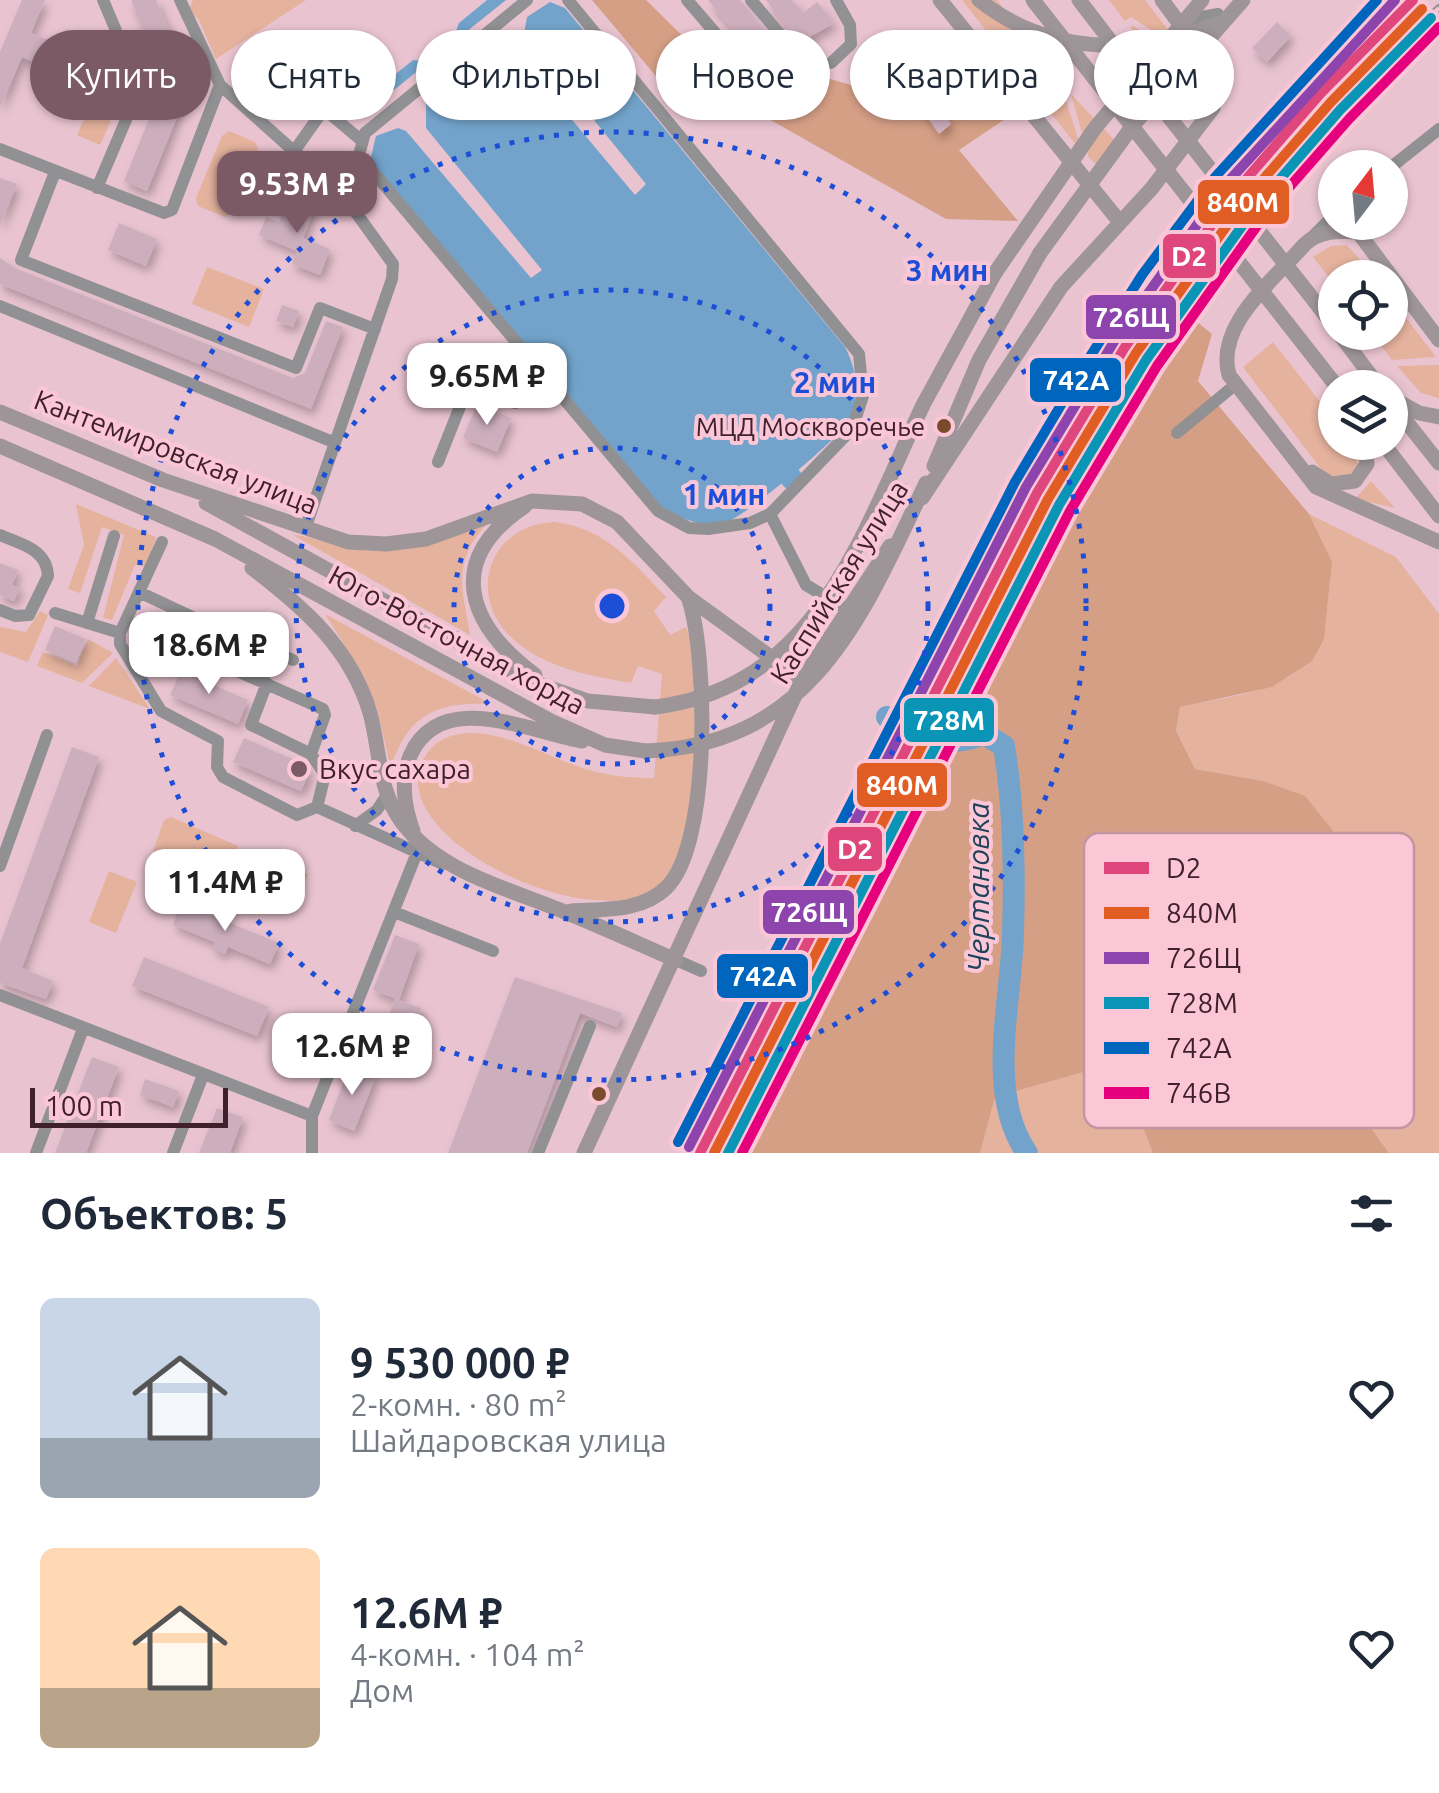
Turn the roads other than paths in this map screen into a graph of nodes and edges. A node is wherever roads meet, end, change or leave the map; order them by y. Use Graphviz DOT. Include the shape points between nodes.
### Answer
graph roads {
  1 [pos="103,0"];
  2 [pos="528,0"];
  3 [pos="568,0"];
  4 [pos="687,0"];
  5 [pos="752,0"];
  6 [pos="836,0"];
  7 [pos="940,0"];
  8 [pos="979,0"];
  9 [pos="1033,0"];
  10 [pos="1079,0"];
  11 [pos="1162,0"];
  12 [pos="1202,0"];
  13 [pos="1243,0"];
  14 [pos="1257,0"];
  15 [pos="181,1"];
  16 [pos="1218,14"];
  17 [pos="1184,29"];
  18 [pos="713,30"];
  19 [pos="777,30"];
  20 [pos="831,64"];
  21 [pos="220,85"];
  22 [pos="316,120"];
  23 [pos="337,120"];
  24 [pos="1439,129"];
  25 [pos="362,141"];
  26 [pos="0,150"];
  27 [pos="295,150"];
  28 [pos="1408,154"];
  29 [pos="55,172"];
  30 [pos="97,188"];
  31 [pos="1119,221"];
  32 [pos="1318,231"];
  33 [pos="1318,236"];
  34 [pos="1312,237"];
  35 [pos="1366,240"];
  36 [pos="0,306"];
  37 [pos="1318,306"];
  38 [pos="375,329"];
  39 [pos="1439,340"];
  40 [pos="1351,350"];
  41 [pos="1324,370"];
  42 [pos="1366,370"];
  43 [pos="1236,384"];
  44 [pos="515,403"];
  45 [pos="1408,407"];
  46 [pos="0,412"];
  47 [pos="1439,414"];
  48 [pos="1408,422"];
  49 [pos="1177,433"];
  50 [pos="333,442"];
  51 [pos="0,446"];
  52 [pos="1365,460"];
  53 [pos="1396,460"];
  54 [pos="438,462"];
  55 [pos="1439,463"];
  56 [pos="1302,466"];
  57 [pos="162,480"];
  58 [pos="532,501"];
  59 [pos="770,514"];
  60 [pos="163,515"];
  61 [pos="1439,516"];
  62 [pos="305,529"];
  63 [pos="0,536"];
  64 [pos="114,536"];
  65 [pos="214,539"];
  66 [pos="162,542"];
  67 [pos="1439,542"];
  68 [pos="141,593"];
  69 [pos="688,597"];
  70 [pos="0,610"];
  71 [pos="848,610"];
  72 [pos="56,613"];
  73 [pos="87,623"];
  74 [pos="205,623"];
  75 [pos="120,632"];
  76 [pos="293,660"];
  77 [pos="802,680"];
  78 [pos="267,683"];
  79 [pos="566,695"];
  80 [pos="47,735"];
  81 [pos="605,745"];
  82 [pos="311,754"];
  83 [pos="386,795"];
  84 [pos="316,807"];
  85 [pos="355,826"];
  86 [pos="417,847"];
  87 [pos="0,866"];
  88 [pos="564,911"];
  89 [pos="394,912"];
  90 [pos="493,951"];
  91 [pos="676,960"];
  92 [pos="701,971"];
  93 [pos="0,995"];
  94 [pos="590,1026"];
  95 [pos="82,1028"];
  96 [pos="339,1050"];
  97 [pos="386,1069"];
  98 [pos="203,1076"];
  99 [pos="312,1116"];
  100 [pos="36,1153"];
  101 [pos="173,1153"];
  102 [pos="312,1153"];
  103 [pos="538,1153"];
  104 [pos="584,1153"];
  1 -- 30 [label="street" via="140,86"];
  2 -- 25 [label="street"];
  3 -- 59 [label="street" via="859,354 863,396 852,429"];
  4 -- 18 [label="street"];
  5 -- 19 [label="street"];
  6 -- 20 [label="street" via="852,44"];
  7 -- 31 [label="main road"];
  8 -- 14 [label="main road, bridge" via="1053,38 1122,47 1192,34"];
  9 -- 41 [label="main road, bridge"];
  10 -- 37 [label="main road, bridge"];
  11 -- 17 [label="main road, Каспийская улица"];
  12 -- 79 [label="main road, Юго-Восточная хорда, bridge" via="1120,95 1021,231 802,633 770,664 701,699 654,707"];
  13 -- 81 [label="main road, Юго-Восточная хорда, bridge" via="1142,113 1040,254 979,360 881,577 828,663 779,710 745,730 704,744 644,751"];
  15 -- 21 [label="street"];
  16 -- 17 [label="street"];
  17 -- 31 [label="main road, Каспийская улица" via="1208,61 1217,97 1206,121"];
  21 -- 27 [label="street"];
  21 -- 30 [label="street" via="172,210 164,213"];
  22 -- 27 [label="street"];
  23 -- 25 [label="street"];
  24 -- 28 [label="street"];
  25 -- 59 [label="street" via="363,163 658,511 689,528 708,529"];
  26 -- 29 [label="street"];
  27 -- 38 [label="street" via="344,196 393,264"];
  29 -- 30 [label="street"];
  29 -- 38 [label="street" via="21,260 296,368 320,308"];
  31 -- 71 [label="main road, Каспийская улица" via="1061,287"];
  32 -- 34 [label="street"];
  33 -- 34 [label="main road"];
  34 -- 43 [label="main road" via="1228,338 1223,354"];
  35 -- 39 [label="main road"];
  36 -- 50 [label="street"];
  38 -- 50 [label="street"];
  40 -- 42 [label="main road"];
  43 -- 49 [label="street"];
  43 -- 56 [label="main road"];
  44 -- 54 [label="street" via="475,388 465,394"];
  45 -- 47 [label="main road"];
  46 -- 57 [label="main road, Кантемировская улица"];
  48 -- 55 [label="main road"];
  50 -- 62 [label="street"];
  51 -- 60 [label="main road, Кантемировская улица"];
  52 -- 56 [label="main road" via="1365,470 1347,485 1331,484"];
  53 -- 61 [label="main road"];
  56 -- 67 [label="main road" via="1332,497"];
  57 -- 62 [label="main road, Кантемировская улица"];
  57 -- 79 [label="main road, Юго-Восточная хорда" via="482,656"];
  58 -- 62 [label="main road, Кантемировская улица" via="412,542 348,542"];
  58 -- 69 [label="main road, Кантемировская улица" via="571,501 608,516"];
  58 -- 79 [label="main road" via="487,544 474,593 490,636"];
  59 -- 71 [label="street" via="806,585"];
  60 -- 65 [label="main road, Юго-Восточная хорда"];
  63 -- 70 [label="street" via="35,550 48,576 28,614"];
  64 -- 73 [label="street"];
  65 -- 81 [label="main road, Юго-Восточная хорда" via="472,682"];
  65 -- 83 [label="main road" via="305,610 343,656 369,710"];
  66 -- 68 [label="street"];
  68 -- 74 [label="street"];
  68 -- 75 [label="street"];
  69 -- 77 [label="main road, Кантемировская улица"];
  69 -- 88 [label="main road" via="702,676 688,855 672,882 648,901"];
  71 -- 77 [label="main road, Каспийская улица"];
  72 -- 73 [label="street"];
  73 -- 75 [label="street"];
  74 -- 76 [label="street"];
  74 -- 78 [label="street" via="210,659"];
  75 -- 84 [label="street" via="121,649 158,707 218,741 217,767 224,777 297,815"];
  77 -- 91 [label="main road, Каспийская улица"];
  78 -- 82 [label="street" via="323,708"];
  78 -- 82 [label="street" via="251,725"];
  80 -- 87 [label="street"];
  81 -- 86 [label="main road" via="490,720 442,724 420,739 408,764 406,809"];
  82 -- 84 [label="street" via="325,775"];
  83 -- 85 [label="street"];
  83 -- 86 [label="main road"];
  84 -- 85 [label="street"];
  85 -- 86 [label="street"];
  86 -- 88 [label="main road"];
  86 -- 89 [label="street"];
  88 -- 91 [label="main road"];
  89 -- 90 [label="street"];
  89 -- 96 [label="street"];
  91 -- 92 [label="street"];
  91 -- 104 [label="main road, Каспийская улица"];
  93 -- 95 [label="street"];
  94 -- 103 [label="street"];
  95 -- 98 [label="street"];
  95 -- 100 [label="street"];
  96 -- 97 [label="street"];
  96 -- 99 [label="street"];
  98 -- 99 [label="street"];
  98 -- 101 [label="street"];
  99 -- 102 [label="street"];
}
